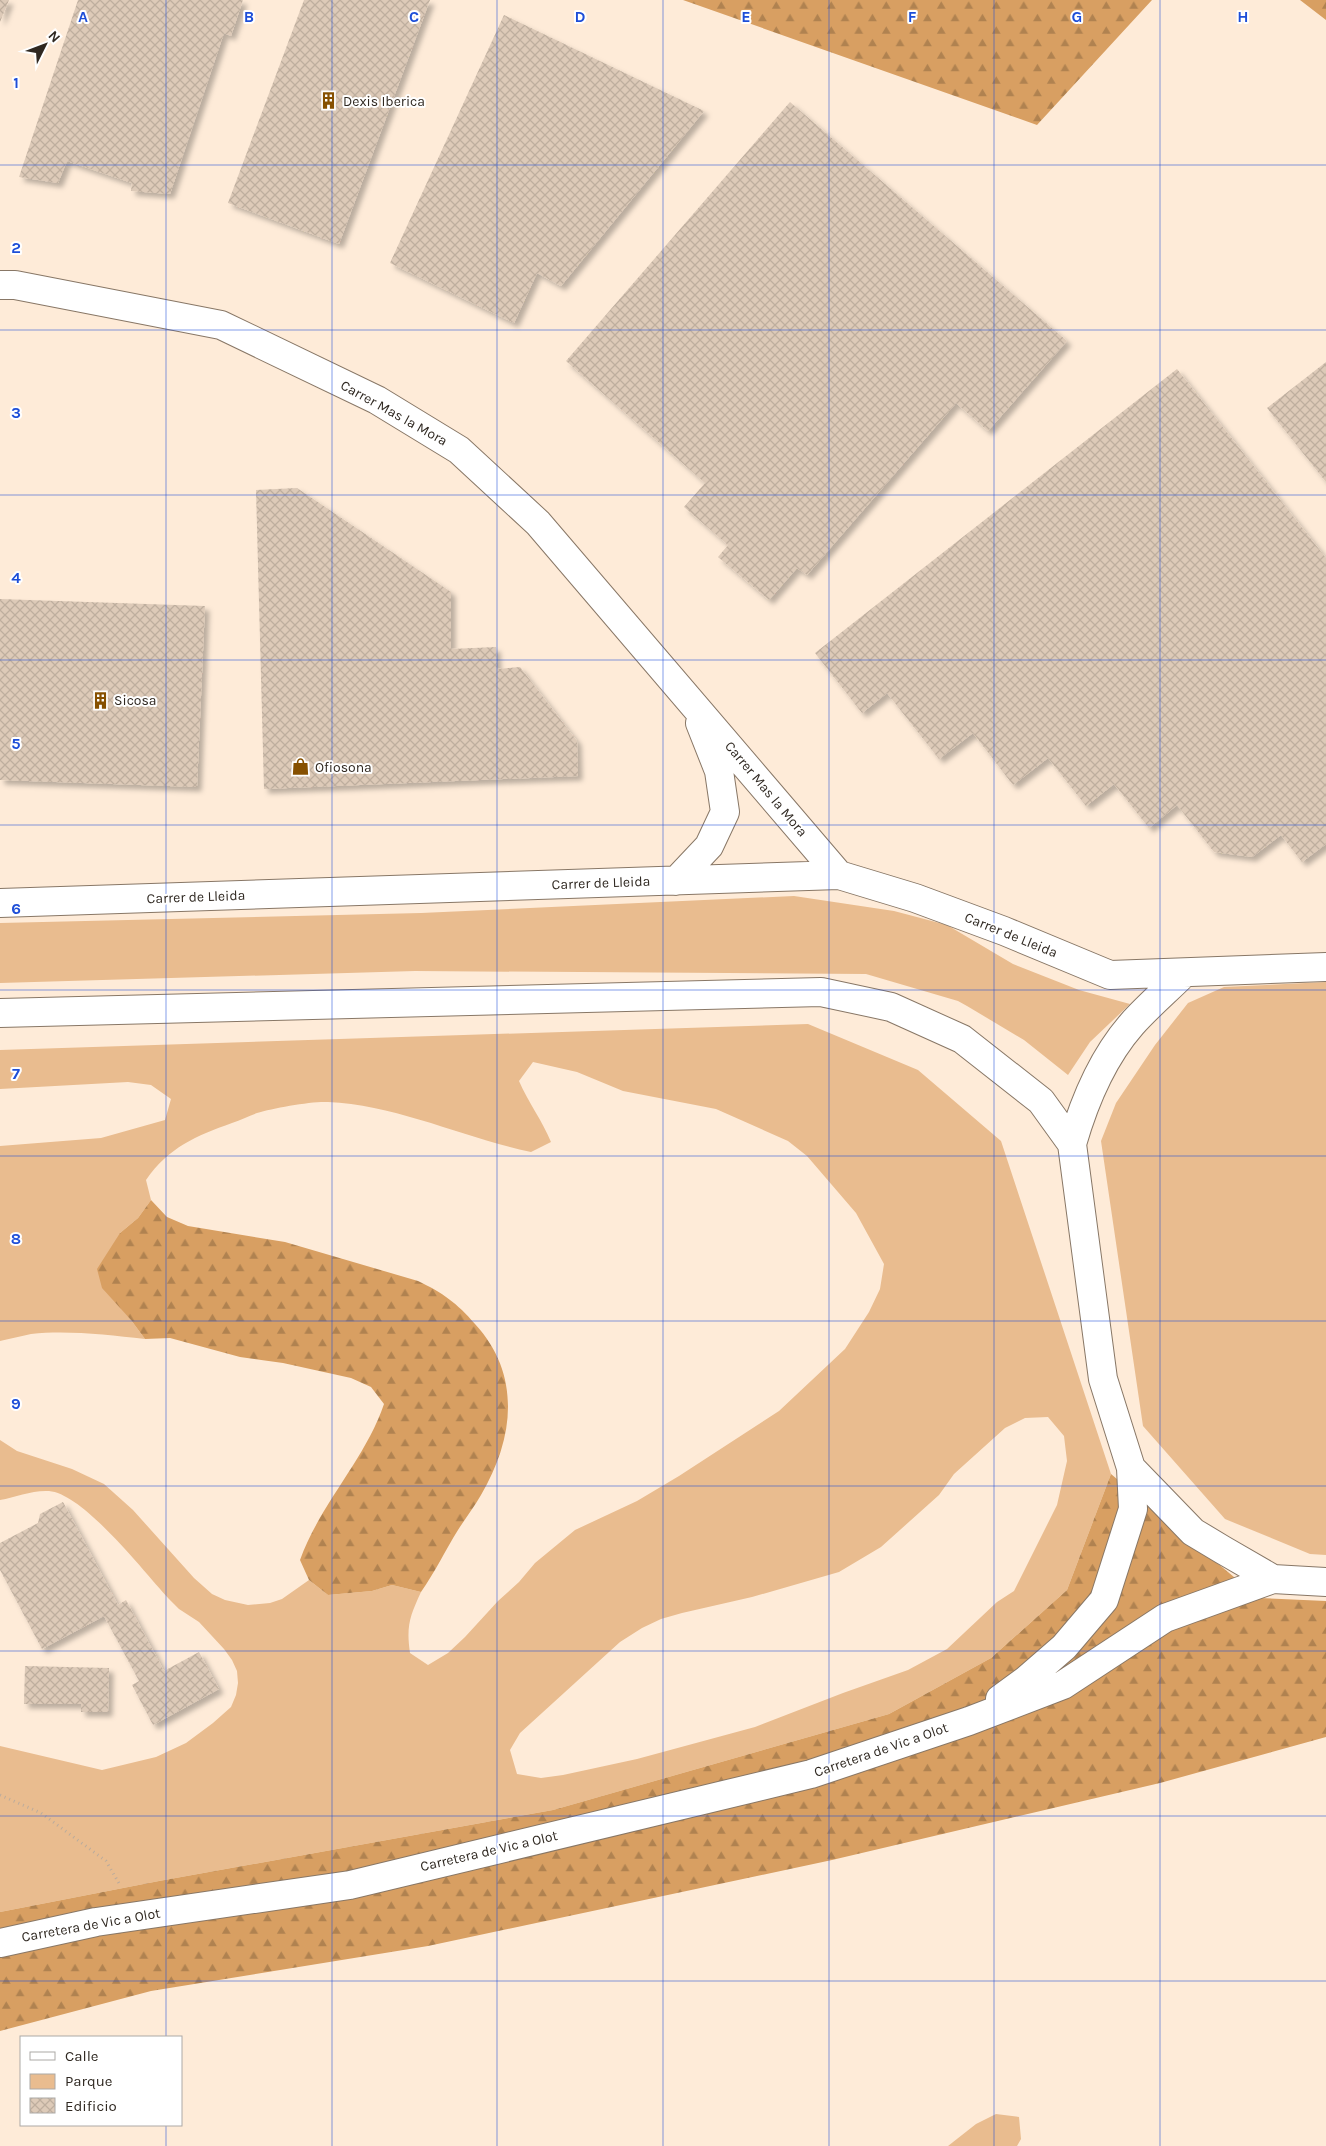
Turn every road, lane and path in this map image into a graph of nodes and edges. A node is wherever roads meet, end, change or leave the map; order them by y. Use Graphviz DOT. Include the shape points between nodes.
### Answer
graph roads {
  1 [pos="0,285"];
  2 [pos="692,702"];
  3 [pos="839,875"];
  4 [pos="676,881"];
  5 [pos="0,904"];
  6 [pos="1326,967"];
  7 [pos="1184,973"];
  8 [pos="0,1013"];
  9 [pos="1072,1144"];
  10 [pos="1131,1468"];
  11 [pos="1273,1578"];
  12 [pos="1326,1582"];
  13 [pos="968,1721"];
  14 [pos="0,1795"];
  15 [pos="137,1916"];
  16 [pos="0,1943"];
  1 -- 2 [label="street, Carrer Mas la Mora" via="15,285 221,325 377,400 459,450 538,523"];
  2 -- 3 [label="street, Carrer Mas la Mora"];
  2 -- 4 [label="street, Carrer Mas la Mora" via="719,771 725,812 709,846"];
  3 -- 4 [label="street, Carrer de Lleida"];
  3 -- 7 [label="street, Carrer de Lleida" via="924,901 1110,975"];
  4 -- 5 [label="street, Carrer de Lleida"];
  6 -- 7 [label="street, Carrer de Lleida"];
  7 -- 9 [label="street" via="1132,1024 1108,1057"];
  8 -- 9 [label="street" via="821,992 891,1007 962,1038 1042,1101"];
  9 -- 10 [label="street" via="1103,1379"];
  10 -- 11 [label="street" via="1193,1532"];
  10 -- 13 [label="street, Carretera de Vic a Olot" via="1133,1509 1104,1600 1064,1647 1026,1680"];
  11 -- 12 [label="street"];
  11 -- 13 [label="street, Carretera de Vic a Olot" via="1165,1618 1063,1685"];
  13 -- 15 [label="street, Carretera de Vic a Olot" via="811,1774 350,1885"];
  14 -- 15 [label="path" via="41,1813 106,1860"];
  15 -- 16 [label="street, Carretera de Vic a Olot"];
}
